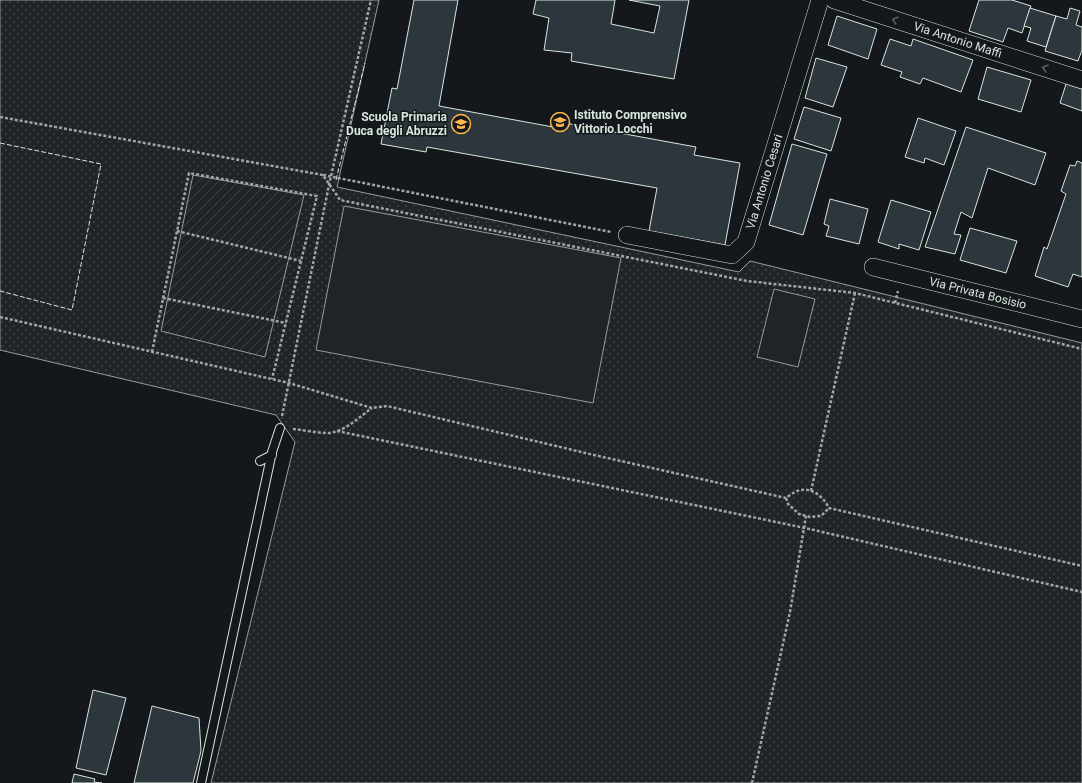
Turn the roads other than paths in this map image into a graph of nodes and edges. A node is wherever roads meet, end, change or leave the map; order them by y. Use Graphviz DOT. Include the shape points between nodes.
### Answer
graph roads {
  1 [pos="820,0"];
  2 [pos="834,0"];
  3 [pos="1082,80"];
  4 [pos="627,235"];
  5 [pos="873,267"];
  6 [pos="1082,319"];
  7 [pos="280,428"];
  8 [pos="272,455"];
  9 [pos="260,461"];
  10 [pos="201,783"];
  1 -- 4 [label="street, Via Antonio Cesari" via="746,242 732,255"];
  3 -- 2 [label="street, Via Antonio Maffi, one-way"];
  5 -- 6 [label="street, Via Privata Bosisio"];
  7 -- 8 [label="lane"];
  8 -- 9 [label="lane"];
  8 -- 10 [label="lane"];
}
